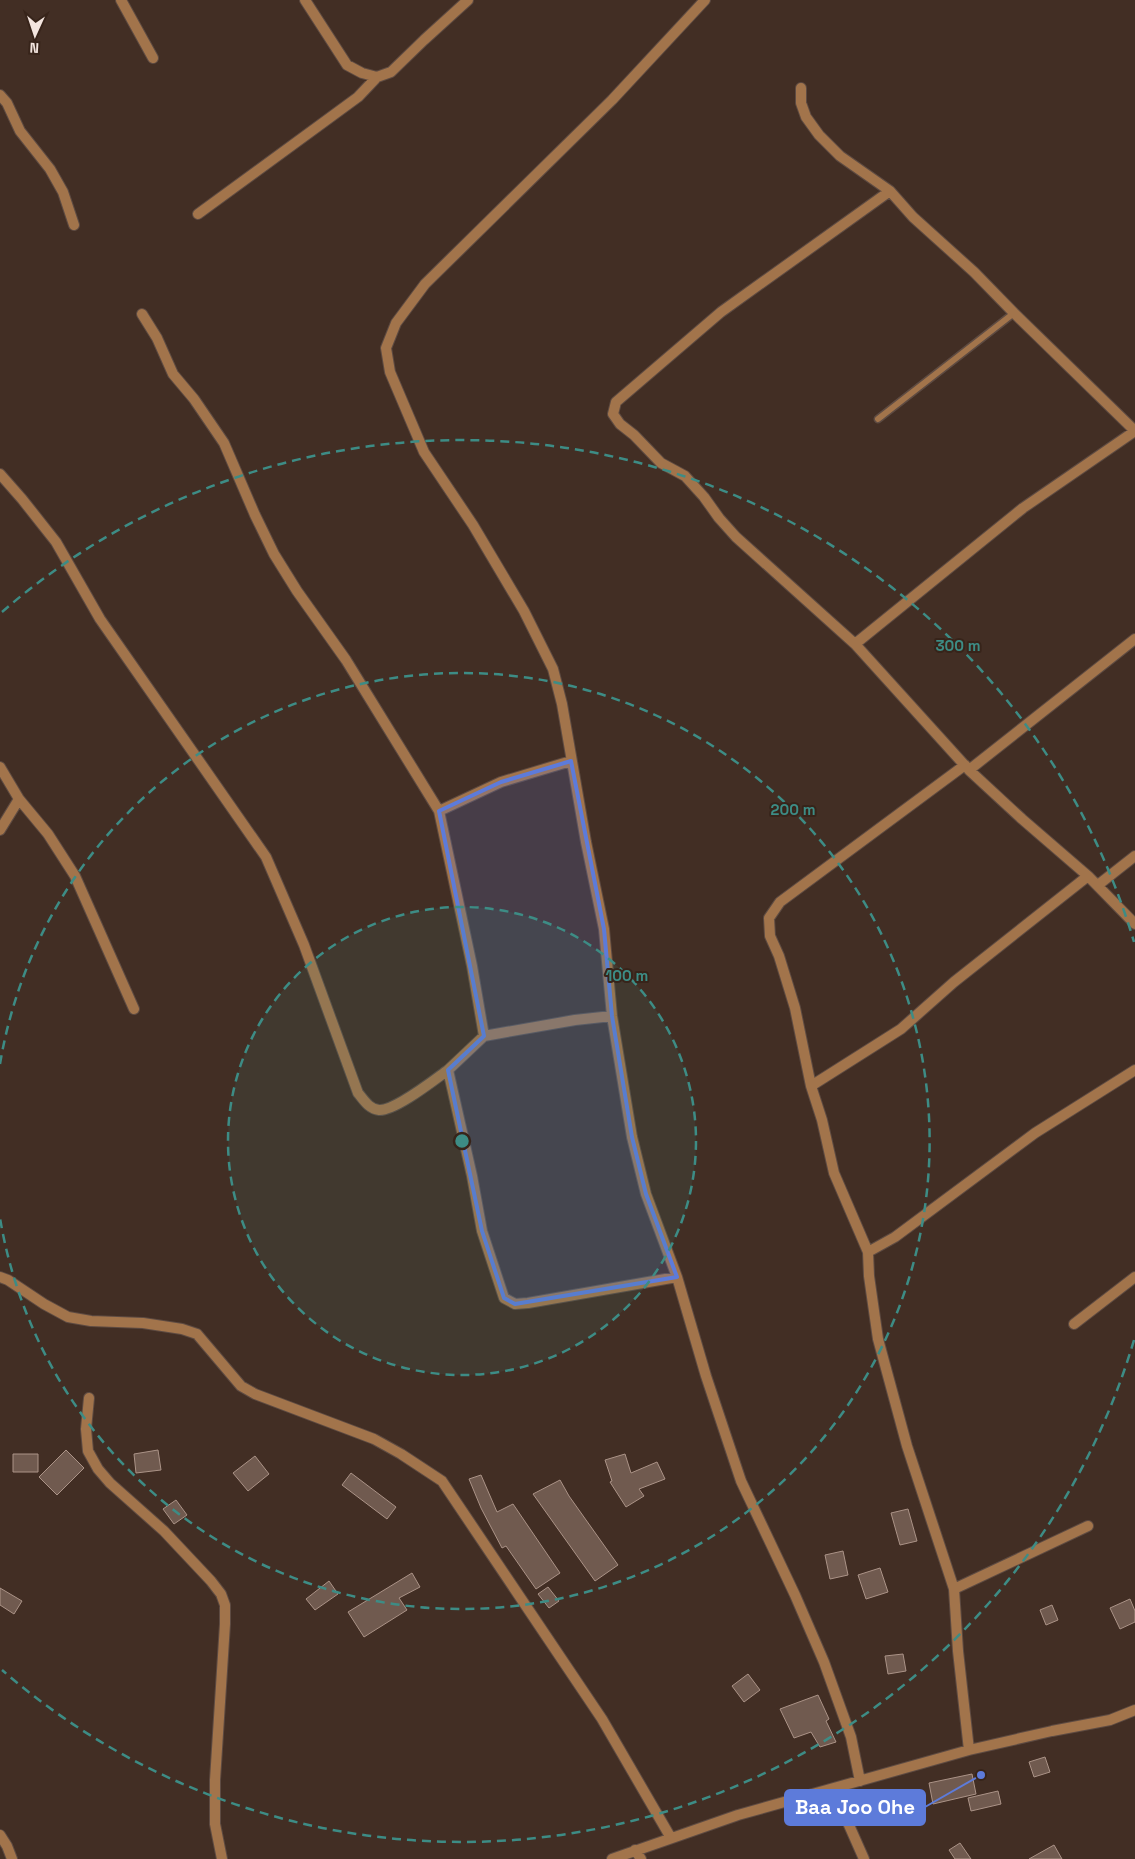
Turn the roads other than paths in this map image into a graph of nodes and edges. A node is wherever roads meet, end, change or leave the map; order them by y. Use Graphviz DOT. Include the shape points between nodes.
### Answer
graph roads {
  1 [pos="121,0"];
  2 [pos="305,0"];
  3 [pos="468,0"];
  4 [pos="705,0"];
  5 [pos="153,58"];
  6 [pos="376,77"];
  7 [pos="801,88"];
  8 [pos="0,95"];
  9 [pos="890,192"];
  10 [pos="198,214"];
  11 [pos="74,225"];
  12 [pos="1014,313"];
  13 [pos="142,314"];
  14 [pos="878,419"];
  15 [pos="1135,431"];
  16 [pos="0,474"];
  17 [pos="1135,639"];
  18 [pos="855,644"];
  19 [pos="571,760"];
  20 [pos="0,767"];
  21 [pos="967,767"];
  22 [pos="19,799"];
  23 [pos="439,811"];
  24 [pos="0,830"];
  25 [pos="1135,856"];
  26 [pos="1088,876"];
  27 [pos="1098,885"];
  28 [pos="1135,924"];
  29 [pos="134,1009"];
  30 [pos="612,1016"];
  31 [pos="484,1036"];
  32 [pos="448,1070"];
  33 [pos="1135,1070"];
  34 [pos="811,1086"];
  35 [pos="868,1252"];
  36 [pos="0,1277"];
  37 [pos="676,1277"];
  38 [pos="1135,1277"];
  39 [pos="1074,1324"];
  40 [pos="89,1398"];
  41 [pos="1088,1526"];
  42 [pos="954,1589"];
  43 [pos="1135,1710"];
  44 [pos="969,1750"];
  45 [pos="860,1781"];
  46 [pos="833,1788"];
  47 [pos="0,1835"];
  48 [pos="671,1838"];
  49 [pos="4,1847"];
  50 [pos="638,1854"];
  51 [pos="12,1859"];
  52 [pos="222,1859"];
  53 [pos="612,1859"];
  54 [pos="864,1859"];
  1 -- 5 [label="street"];
  2 -- 6 [label="street" via="347,65"];
  3 -- 6 [label="street" via="391,72"];
  4 -- 19 [label="street" via="612,100 425,284 396,323 386,348 390,372 424,452 473,525 524,611 553,669"];
  6 -- 10 [label="street" via="358,96"];
  7 -- 9 [label="street" via="801,103 806,117 819,135 840,156"];
  8 -- 11 [label="street" via="20,131 50,169 63,192"];
  9 -- 12 [label="street"];
  9 -- 18 [label="street" via="721,312 616,402 613,414 661,463 685,476 736,537"];
  12 -- 14 [label="lane"];
  12 -- 15 [label="street"];
  13 -- 23 [label="street" via="173,374 224,443 274,554 346,660"];
  15 -- 18 [label="street" via="1023,508"];
  16 -- 32 [label="street" via="56,542 100,619 266,857 304,945 358,1093 369,1106 380,1110 394,1107"];
  17 -- 21 [label="street"];
  18 -- 21 [label="street"];
  19 -- 23 [label="street" via="501,782"];
  19 -- 30 [label="street" via="604,929"];
  20 -- 22 [label="street"];
  21 -- 26 [label="street"];
  21 -- 34 [label="street" via="780,902 769,918 770,936 795,1008"];
  22 -- 24 [label="street"];
  22 -- 29 [label="street" via="48,834 75,876"];
  23 -- 31 [label="street"];
  25 -- 27 [label="street"];
  26 -- 27 [label="street"];
  26 -- 34 [label="street" via="954,982 901,1029"];
  27 -- 28 [label="street"];
  30 -- 31 [label="street"];
  30 -- 37 [label="street" via="643,1185"];
  31 -- 32 [label="street"];
  32 -- 37 [label="street" via="482,1231 504,1298 514,1304 528,1303"];
  33 -- 35 [label="street" via="1035,1133 895,1237"];
  34 -- 35 [label="street" via="834,1172"];
  35 -- 42 [label="street" via="868,1276 878,1339 907,1446"];
  36 -- 48 [label="street" via="68,1317 143,1323 197,1334 241,1386 374,1440 442,1481 602,1719"];
  37 -- 45 [label="street" via="741,1482 824,1662 851,1737"];
  38 -- 39 [label="street"];
  40 -- 52 [label="street" via="88,1451 98,1468 110,1483 164,1531 221,1594 225,1624 215,1824"];
  41 -- 42 [label="street"];
  42 -- 44 [label="street"];
  43 -- 44 [label="street" via="1110,1720"];
  44 -- 45 [label="street"];
  45 -- 46 [label="street"];
  46 -- 48 [label="street"];
  46 -- 54 [label="street"];
  47 -- 49 [label="street"];
  48 -- 50 [label="street"];
  49 -- 51 [label="street"];
  50 -- 53 [label="street"];
}
